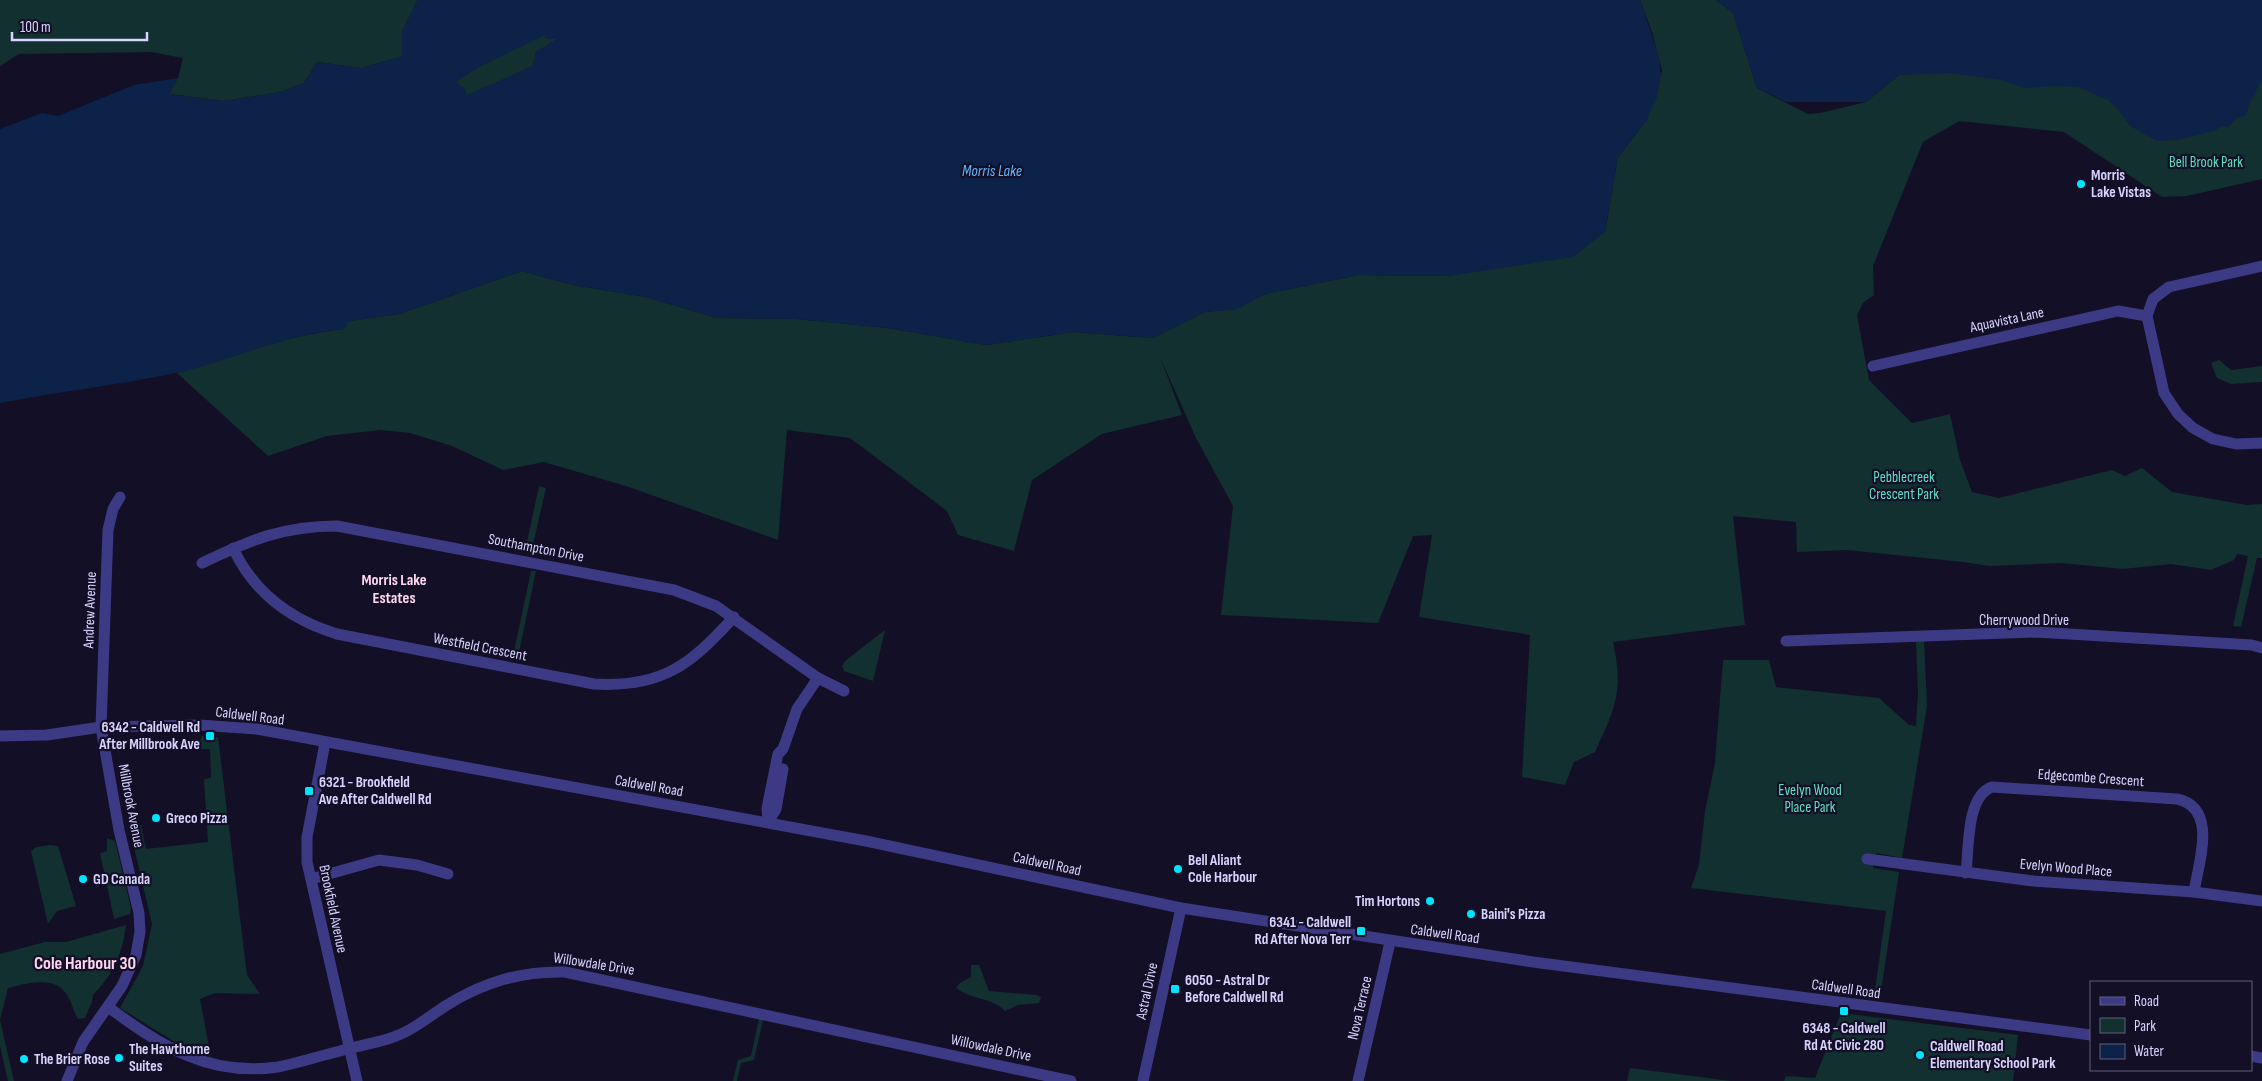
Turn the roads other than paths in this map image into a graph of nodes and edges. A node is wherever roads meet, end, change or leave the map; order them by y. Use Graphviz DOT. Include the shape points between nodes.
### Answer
graph roads {
  1 [pos="2262,266"];
  2 [pos="2147,316"];
  3 [pos="1873,366"];
  4 [pos="2262,443"];
  5 [pos="120,497"];
  6 [pos="234,548"];
  7 [pos="202,563"];
  8 [pos="734,618"];
  9 [pos="1786,641"];
  10 [pos="2262,648"];
  11 [pos="818,678"];
  12 [pos="844,690"];
  13 [pos="101,727"];
  14 [pos="0,736"];
  15 [pos="325,743"];
  16 [pos="768,822"];
  17 [pos="1868,859"];
  18 [pos="1966,873"];
  19 [pos="448,874"];
  20 [pos="311,880"];
  21 [pos="2194,892"];
  22 [pos="2262,901"];
  23 [pos="1181,908"];
  24 [pos="1390,942"];
  25 [pos="108,1006"];
  26 [pos="2090,1035"];
  27 [pos="350,1048"];
  28 [pos="1017,1069"];
  29 [pos="67,1081"];
  30 [pos="357,1081"];
  31 [pos="1014,1081"];
  32 [pos="1071,1081"];
  33 [pos="1143,1081"];
  34 [pos="1358,1081"];
  1 -- 2 [label="street" via="2169,287 2154,299"];
  2 -- 3 [label="street, Aquavista Lane" via="2118,311"];
  2 -- 4 [label="street" via="2164,393 2178,414 2193,428 2213,439 2236,444"];
  5 -- 13 [label="street, Andrew Avenue" via="108,530"];
  6 -- 7 [label="street, Southampton Drive"];
  6 -- 8 [label="street, Southampton Drive" via="264,535 298,528 357,528 674,590 716,606"];
  6 -- 8 [label="street, Westfield Crescent" via="250,575 273,602 292,616 318,628 594,684 628,685 670,672 702,651"];
  8 -- 11 [label="street, Southampton Drive"];
  9 -- 10 [label="street, Cherrywood Drive" via="2036,632"];
  11 -- 12 [label="street, Southampton Drive"];
  11 -- 16 [label="street" via="798,709 783,749 785,755 776,809"];
  13 -- 14 [label="street, Caldwell Road" via="47,735"];
  13 -- 15 [label="street, Caldwell Road" via="238,727"];
  13 -- 25 [label="street, Millbrook Avenue" via="140,932 133,964"];
  15 -- 16 [label="street, Caldwell Road"];
  15 -- 20 [label="street, Brookfield Avenue" via="308,836 307,862"];
  16 -- 23 [label="street, Caldwell Road"];
  17 -- 18 [label="street, Evelyn Wood Place"];
  18 -- 21 [label="street, Evelyn Wood Place"];
  18 -- 21 [label="street, Edgecombe Crescent" via="1974,806 1987,788 2000,786 2177,799 2196,810 2203,826"];
  19 -- 20 [label="street" via="417,865 378,860"];
  20 -- 27 [label="street, Brookfield Avenue"];
  21 -- 22 [label="street, Evelyn Wood Place"];
  23 -- 24 [label="street, Caldwell Road"];
  23 -- 33 [label="street, Astral Drive"];
  24 -- 26 [label="street, Caldwell Road"];
  24 -- 34 [label="street, Nova Terrace"];
  25 -- 27 [label="street, Willowdale Drive" via="168,1047 208,1064 248,1069 277,1067"];
  25 -- 29 [label="street, Millbrook Avenue" via="78,1052"];
  27 -- 28 [label="street, Willowdale Drive" via="395,1037 496,980 519,974 557,972 596,977"];
  27 -- 30 [label="street, Brookfield Avenue"];
  28 -- 31 [label="street"];
  28 -- 32 [label="street, Willowdale Drive"];
}
